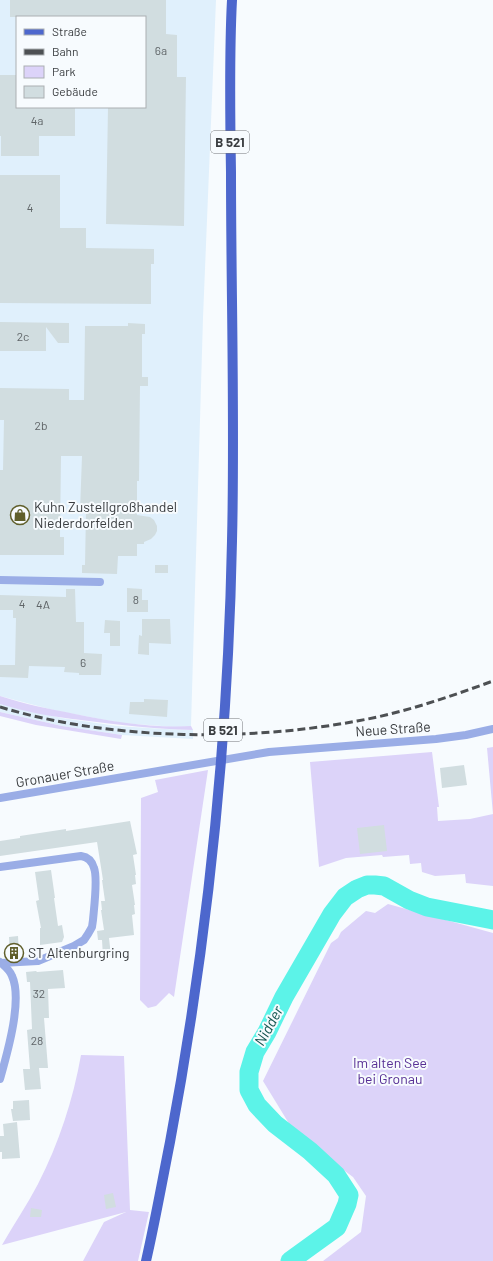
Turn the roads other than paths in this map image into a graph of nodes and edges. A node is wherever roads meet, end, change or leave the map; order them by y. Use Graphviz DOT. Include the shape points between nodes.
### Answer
graph roads {
  1 [pos="232,0"];
  2 [pos="0,580"];
  3 [pos="100,582"];
  4 [pos="493,729"];
  5 [pos="187,766"];
  6 [pos="0,798"];
  7 [pos="0,867"];
  8 [pos="0,963"];
  9 [pos="0,1079"];
  10 [pos="146,1261"];
  1 -- 10 [label="main road, B 521" via="232,544 223,728 214,833 195,989 179,1092"];
  2 -- 3 [label="street"];
  4 -- 5 [label="street, Neue Straße" via="466,736 295,749"];
  5 -- 6 [label="street, Gronauer Straße"];
  7 -- 8 [label="street" via="81,856 91,861 95,872 94,920 84,940 41,960"];
  8 -- 9 [label="street" via="12,976 16,992 11,1031"];
}
